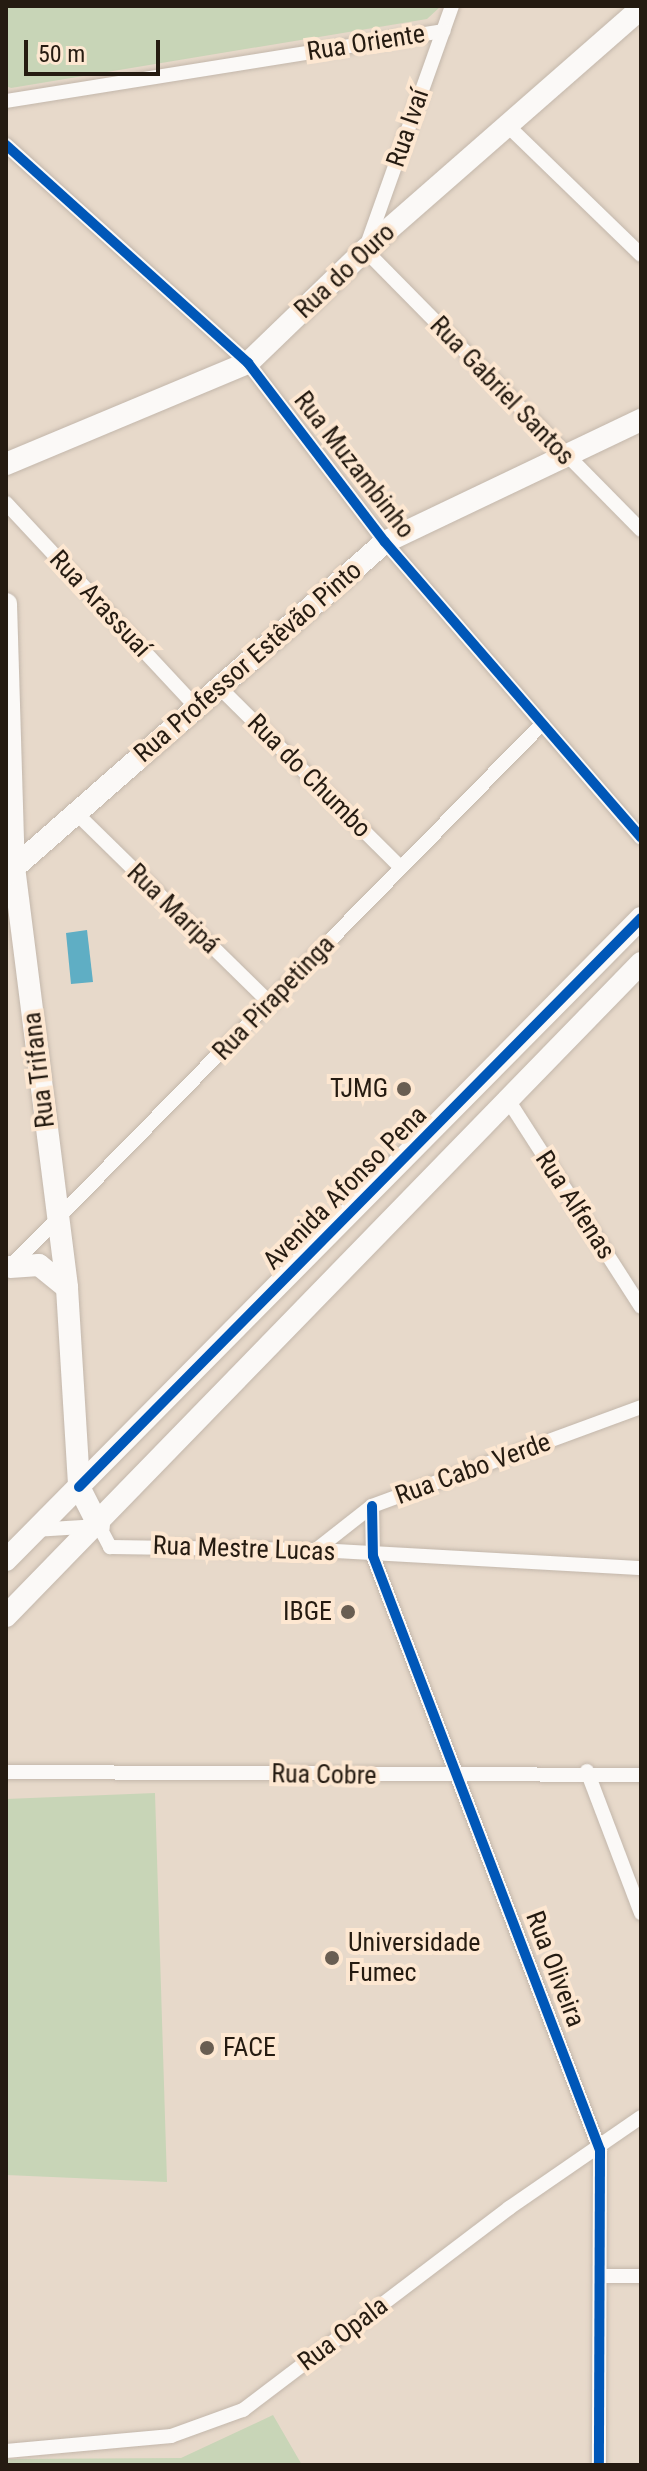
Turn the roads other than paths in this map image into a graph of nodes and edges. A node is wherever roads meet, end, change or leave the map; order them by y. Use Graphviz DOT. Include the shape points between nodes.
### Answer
graph roads {
  1 [pos="452,6"];
  2 [pos="641,8"];
  3 [pos="443,31"];
  4 [pos="6,101"];
  5 [pos="508,126"];
  6 [pos="6,145"];
  7 [pos="365,250"];
  8 [pos="641,255"];
  9 [pos="248,363"];
  10 [pos="641,420"];
  11 [pos="563,455"];
  12 [pos="6,464"];
  13 [pos="6,503"];
  14 [pos="641,530"];
  15 [pos="385,542"];
  16 [pos="6,604"];
  17 [pos="218,686"];
  18 [pos="195,706"];
  19 [pos="542,724"];
  20 [pos="76,813"];
  21 [pos="641,838"];
  22 [pos="399,866"];
  23 [pos="10,871"];
  24 [pos="641,918"];
  25 [pos="641,963"];
  26 [pos="271,1004"];
  27 [pos="510,1103"];
  28 [pos="57,1216"];
  29 [pos="326,1234"];
  30 [pos="350,1261"];
  31 [pos="8,1269"];
  32 [pos="67,1288"];
  33 [pos="641,1307"];
  34 [pos="641,1407"];
  35 [pos="79,1487"];
  36 [pos="372,1506"];
  37 [pos="99,1526"];
  38 [pos="34,1530"];
  39 [pos="316,1550"];
  40 [pos="373,1556"];
  41 [pos="6,1560"];
  42 [pos="641,1568"];
  43 [pos="6,1616"];
  44 [pos="587,1771"];
  45 [pos="6,1772"];
  46 [pos="641,1775"];
  47 [pos="459,1777"];
  48 [pos="641,1913"];
  49 [pos="641,2117"];
  50 [pos="600,2150"];
  51 [pos="602,2276"];
  52 [pos="641,2276"];
  53 [pos="6,2451"];
  54 [pos="599,2465"];
  1 -- 3 [label="street, Rua Ivaí"];
  2 -- 5 [label="street, Rua do Ouro"];
  3 -- 4 [label="street, Rua Oriente"];
  3 -- 7 [label="street, Rua Ivaí"];
  5 -- 7 [label="street, Rua do Ouro"];
  5 -- 8 [label="street"];
  6 -- 9 [label="street, Rua Muzambinho"];
  7 -- 9 [label="street, Rua do Ouro"];
  7 -- 11 [label="street, Rua Gabriel Santos"];
  9 -- 12 [label="street, Rua do Ouro"];
  9 -- 15 [label="street, Rua Muzambinho"];
  10 -- 11 [label="street, Rua Professor Estêvão Pinto"];
  11 -- 14 [label="street, Rua Gabriel Santos"];
  11 -- 15 [label="street, Rua Professor Estêvão Pinto"];
  13 -- 18 [label="street, Rua Arassuaí"];
  15 -- 17 [label="street, Rua Professor Estêvão Pinto"];
  15 -- 19 [label="street, Rua Muzambinho"];
  16 -- 23 [label="street, Rua Trifana"];
  17 -- 18 [label="street, Rua Professor Estêvão Pinto"];
  17 -- 22 [label="street, Rua do Chumbo"];
  18 -- 20 [label="street, Rua Professor Estêvão Pinto"];
  19 -- 21 [label="street, Rua Muzambinho"];
  19 -- 22 [label="street, Rua Pirapetinga"];
  20 -- 23 [label="street, Rua Professor Estêvão Pinto"];
  20 -- 26 [label="street, Rua Maripá"];
  22 -- 26 [label="street, Rua Pirapetinga"];
  23 -- 28 [label="street, Rua Trifana"];
  24 -- 29 [label="street, Avenida Afonso Pena"];
  25 -- 27 [label="street, Avenida Afonso Pena"];
  26 -- 28 [label="street, Rua Pirapetinga"];
  27 -- 30 [label="street, Avenida Afonso Pena"];
  27 -- 33 [label="street, Rua Alfenas"];
  28 -- 31 [label="street, Rua Pirapetinga"];
  28 -- 32 [label="street, Rua Trifana"];
  29 -- 30 [label="street"];
  29 -- 35 [label="street, Avenida Afonso Pena"];
  30 -- 37 [label="street, Avenida Afonso Pena"];
  31 -- 32 [label="street" via="39,1265"];
  32 -- 35 [label="street, Rua Trifana"];
  34 -- 36 [label="street, Rua Cabo Verde"];
  35 -- 37 [label="street, Rua Mestre Lucas"];
  35 -- 38 [label="street, Avenida Afonso Pena"];
  36 -- 39 [label="street, Rua Cabo Verde"];
  36 -- 40 [label="street, Rua Oliveira"];
  37 -- 38 [label="street"];
  37 -- 39 [label="street, Rua Mestre Lucas" via="110,1547"];
  37 -- 43 [label="street, Avenida Afonso Pena"];
  38 -- 41 [label="street, Avenida Afonso Pena"];
  39 -- 40 [label="street, Rua Mestre Lucas"];
  40 -- 42 [label="street, Rua Mestre Lucas"];
  40 -- 47 [label="street, Rua Oliveira"];
  44 -- 46 [label="street, Rua Cobre"];
  44 -- 47 [label="street, Rua Cobre"];
  44 -- 48 [label="street"];
  45 -- 47 [label="street, Rua Cobre"];
  47 -- 50 [label="street, Rua Oliveira"];
  49 -- 50 [label="street, Rua Opala"];
  50 -- 51 [label="street, Rua Oliveira"];
  50 -- 53 [label="street, Rua Opala" via="509,2208 243,2410 171,2436"];
  51 -- 52 [label="street"];
  51 -- 54 [label="street, Rua Oliveira"];
}
